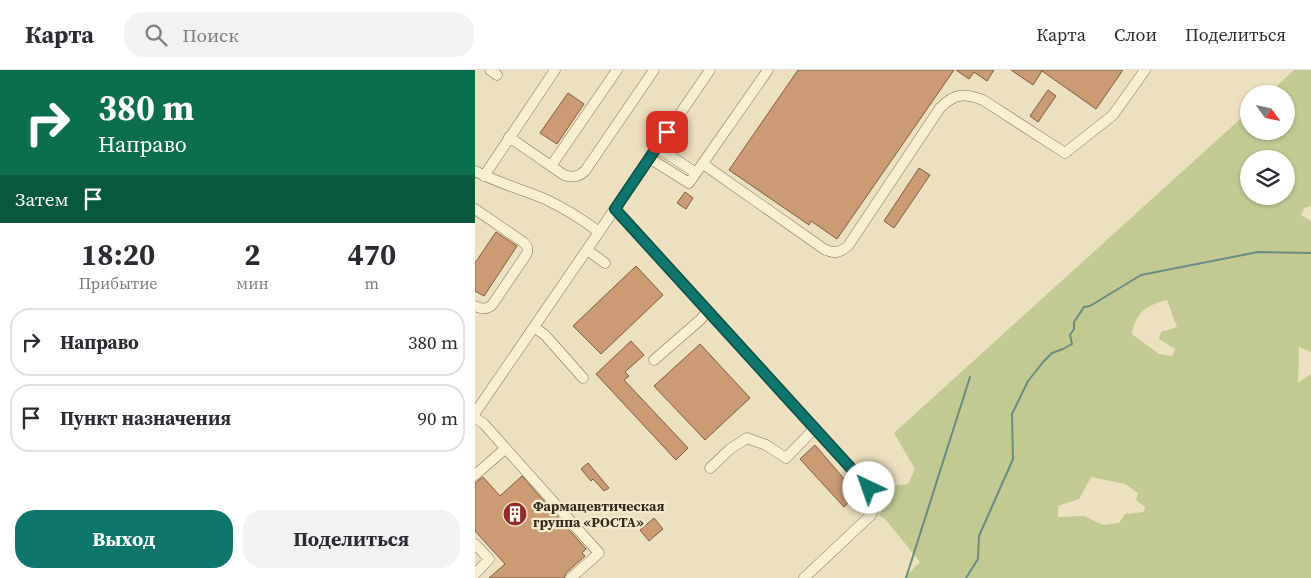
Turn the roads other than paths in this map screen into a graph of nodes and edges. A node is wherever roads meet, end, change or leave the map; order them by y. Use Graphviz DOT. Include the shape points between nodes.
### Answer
graph roads {
  1 [pos="555,70"];
  2 [pos="617,70"];
  3 [pos="655,70"];
  4 [pos="710,70"];
  5 [pos="768,70"];
  6 [pos="1145,70"];
  7 [pos="509,137"];
  8 [pos="657,147"];
  9 [pos="649,158"];
  10 [pos="703,164"];
  11 [pos="551,166"];
  12 [pos="479,173"];
  13 [pos="696,173"];
  14 [pos="615,209"];
  15 [pos="476,211"];
  16 [pos="599,232"];
  17 [pos="587,250"];
  18 [pos="605,263"];
  19 [pos="475,306"];
  20 [pos="708,311"];
  21 [pos="534,327"];
  22 [pos="654,360"];
  23 [pos="583,378"];
  24 [pos="475,413"];
  25 [pos="475,418"];
  26 [pos="815,428"];
  27 [pos="505,449"];
  28 [pos="710,468"];
  29 [pos="475,476"];
  30 [pos="475,544"];
  31 [pos="475,574"];
  32 [pos="571,578"];
  33 [pos="804,578"];
  1 -- 7 [label="street"];
  2 -- 11 [label="street"];
  3 -- 11 [label="street" via="580,176 570,177"];
  4 -- 8 [label="street"];
  5 -- 10 [label="street"];
  6 -- 10 [label="street" via="1113,115 1065,153 983,100 959,95 949,99 840,252 831,253 824,249"];
  7 -- 11 [label="street"];
  7 -- 12 [label="street"];
  8 -- 9 [label="street"];
  8 -- 13 [label="street"];
  9 -- 13 [label="street" via="689,183"];
  9 -- 14 [label="street"];
  10 -- 13 [label="street"];
  12 -- 16 [label="street" via="546,200"];
  14 -- 16 [label="street"];
  14 -- 20 [label="street"];
  15 -- 19 [label="street" via="523,242 528,250 492,305 482,309"];
  16 -- 17 [label="street"];
  17 -- 18 [label="street"];
  17 -- 21 [label="street"];
  20 -- 22 [label="street"];
  20 -- 26 [label="street"];
  21 -- 23 [label="street"];
  21 -- 24 [label="street"];
  25 -- 27 [label="street"];
  26 -- 28 [label="street" via="786,458 747,438 730,448"];
  26 -- 33 [label="street" via="869,488 877,503 871,515"];
  27 -- 29 [label="street"];
  27 -- 32 [label="street" via="599,553"];
  30 -- 31 [label="street" via="489,559"];
}
